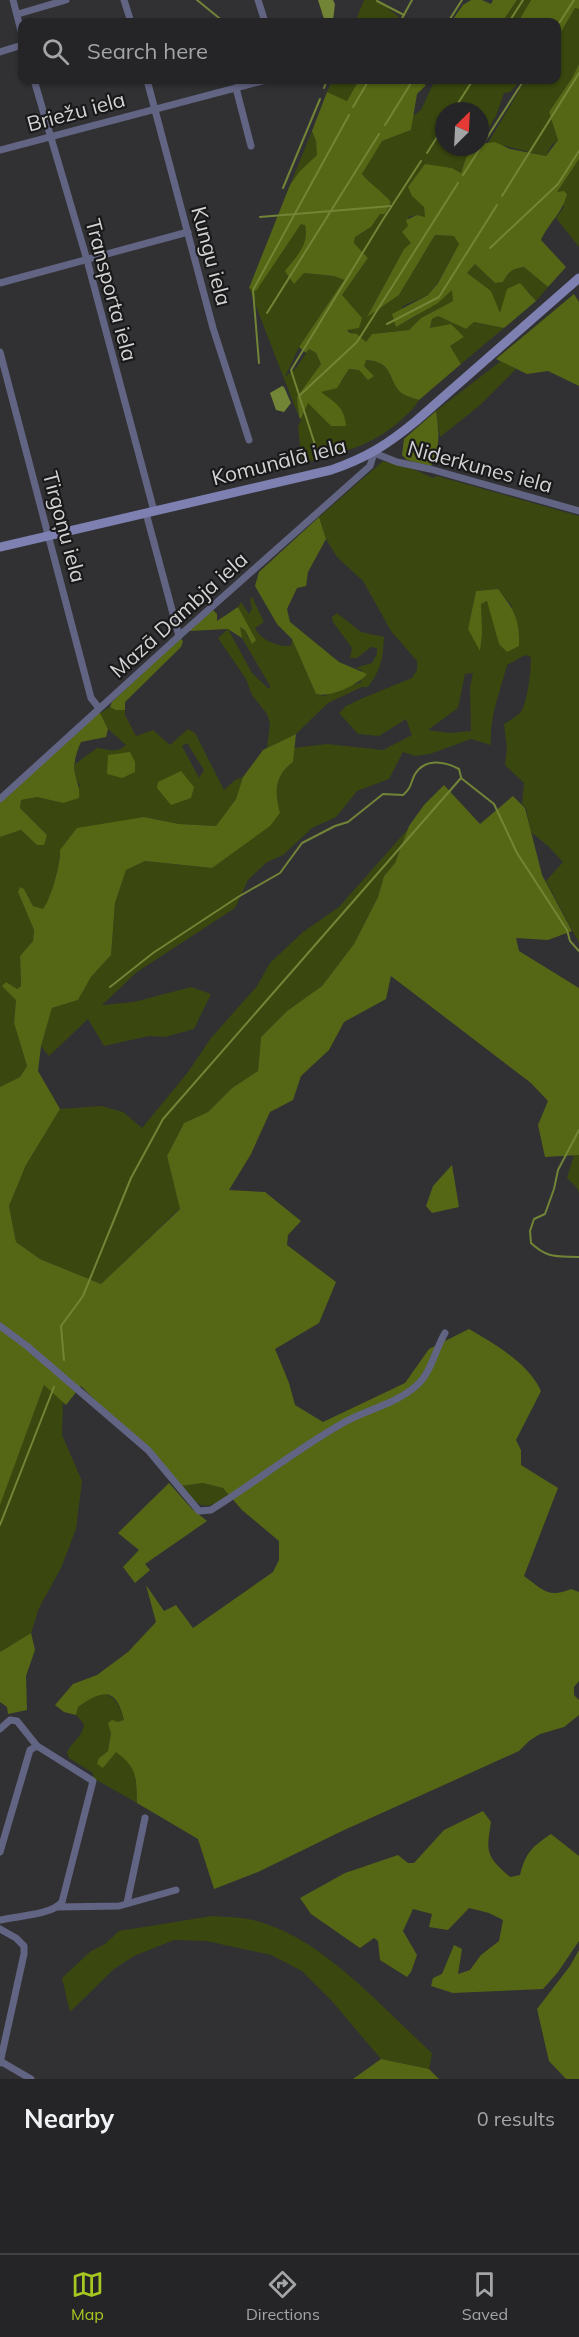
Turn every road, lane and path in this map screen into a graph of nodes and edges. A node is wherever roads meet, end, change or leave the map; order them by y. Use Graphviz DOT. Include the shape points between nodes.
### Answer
graph roads {
  1 [pos="13,0"];
  2 [pos="66,0"];
  3 [pos="124,0"];
  4 [pos="258,0"];
  5 [pos="18,14"];
  6 [pos="19,18"];
  7 [pos="130,18"];
  8 [pos="264,18"];
  9 [pos="18,46"];
  10 [pos="0,52"];
  11 [pos="35,84"];
  12 [pos="148,84"];
  13 [pos="251,84"];
  14 [pos="236,88"];
  15 [pos="155,109"];
  16 [pos="49,136"];
  17 [pos="251,146"];
  18 [pos="0,150"];
  19 [pos="188,232"];
  20 [pos="87,260"];
  21 [pos="579,278"];
  22 [pos="0,283"];
  23 [pos="0,352"];
  24 [pos="249,440"];
  25 [pos="374,453"];
  26 [pos="579,511"];
  27 [pos="150,512"];
  28 [pos="49,535"];
  29 [pos="0,547"];
  30 [pos="179,636"];
  31 [pos="99,708"];
  32 [pos="0,799"];
  33 [pos="0,1326"];
  34 [pos="445,1333"];
  35 [pos="0,1729"];
  36 [pos="37,1746"];
  37 [pos="145,1818"];
  38 [pos="0,1852"];
  39 [pos="176,1890"];
  40 [pos="127,1903"];
  41 [pos="58,1907"];
  42 [pos="0,1920"];
  43 [pos="0,1929"];
  44 [pos="0,2062"];
  45 [pos="31,2079"];
  1 -- 5 [label="street"];
  2 -- 5 [label="street"];
  3 -- 7 [label="street"];
  4 -- 8 [label="street"];
  5 -- 6 [label="street"];
  9 -- 10 [label="street"];
  11 -- 16 [label="street, Transporta iela"];
  12 -- 15 [label="street, Kungu iela"];
  13 -- 14 [label="street, Briežu iela"];
  14 -- 15 [label="street, Briežu iela"];
  14 -- 17 [label="street"];
  15 -- 16 [label="street, Briežu iela"];
  15 -- 19 [label="street, Kungu iela"];
  16 -- 18 [label="street, Briežu iela"];
  16 -- 20 [label="street, Transporta iela"];
  19 -- 20 [label="street"];
  19 -- 24 [label="street, Kungu iela" via="213,328"];
  20 -- 22 [label="street"];
  20 -- 27 [label="street, Transporta iela"];
  21 -- 25 [label="street, Komunālā iela"];
  23 -- 28 [label="street, Tirgoņu iela"];
  25 -- 26 [label="street, Niderkunes iela"];
  25 -- 27 [label="street, Komunālā iela" via="331,470"];
  25 -- 30 [label="street, Mazā Dambja iela" via="370,466"];
  27 -- 28 [label="street, Komunālā iela"];
  27 -- 30 [label="street, Transporta iela"];
  28 -- 29 [label="street, Komunālā iela"];
  28 -- 31 [label="street, Tirgoņu iela" via="91,698"];
  30 -- 31 [label="street, Mazā Dambja iela"];
  31 -- 32 [label="street, Mazā Dambja iela"];
  33 -- 34 [label="street" via="148,1450 199,1511 211,1510 345,1422 398,1400 418,1384 431,1366"];
  35 -- 36 [label="street" via="10,1720 17,1721"];
  36 -- 38 [label="street" via="30,1750"];
  36 -- 41 [label="street" via="93,1781"];
  37 -- 40 [label="street"];
  39 -- 40 [label="street"];
  40 -- 41 [label="street"];
  41 -- 42 [label="street"];
  43 -- 44 [label="street" via="24,1946"];
  44 -- 45 [label="street"];
}
